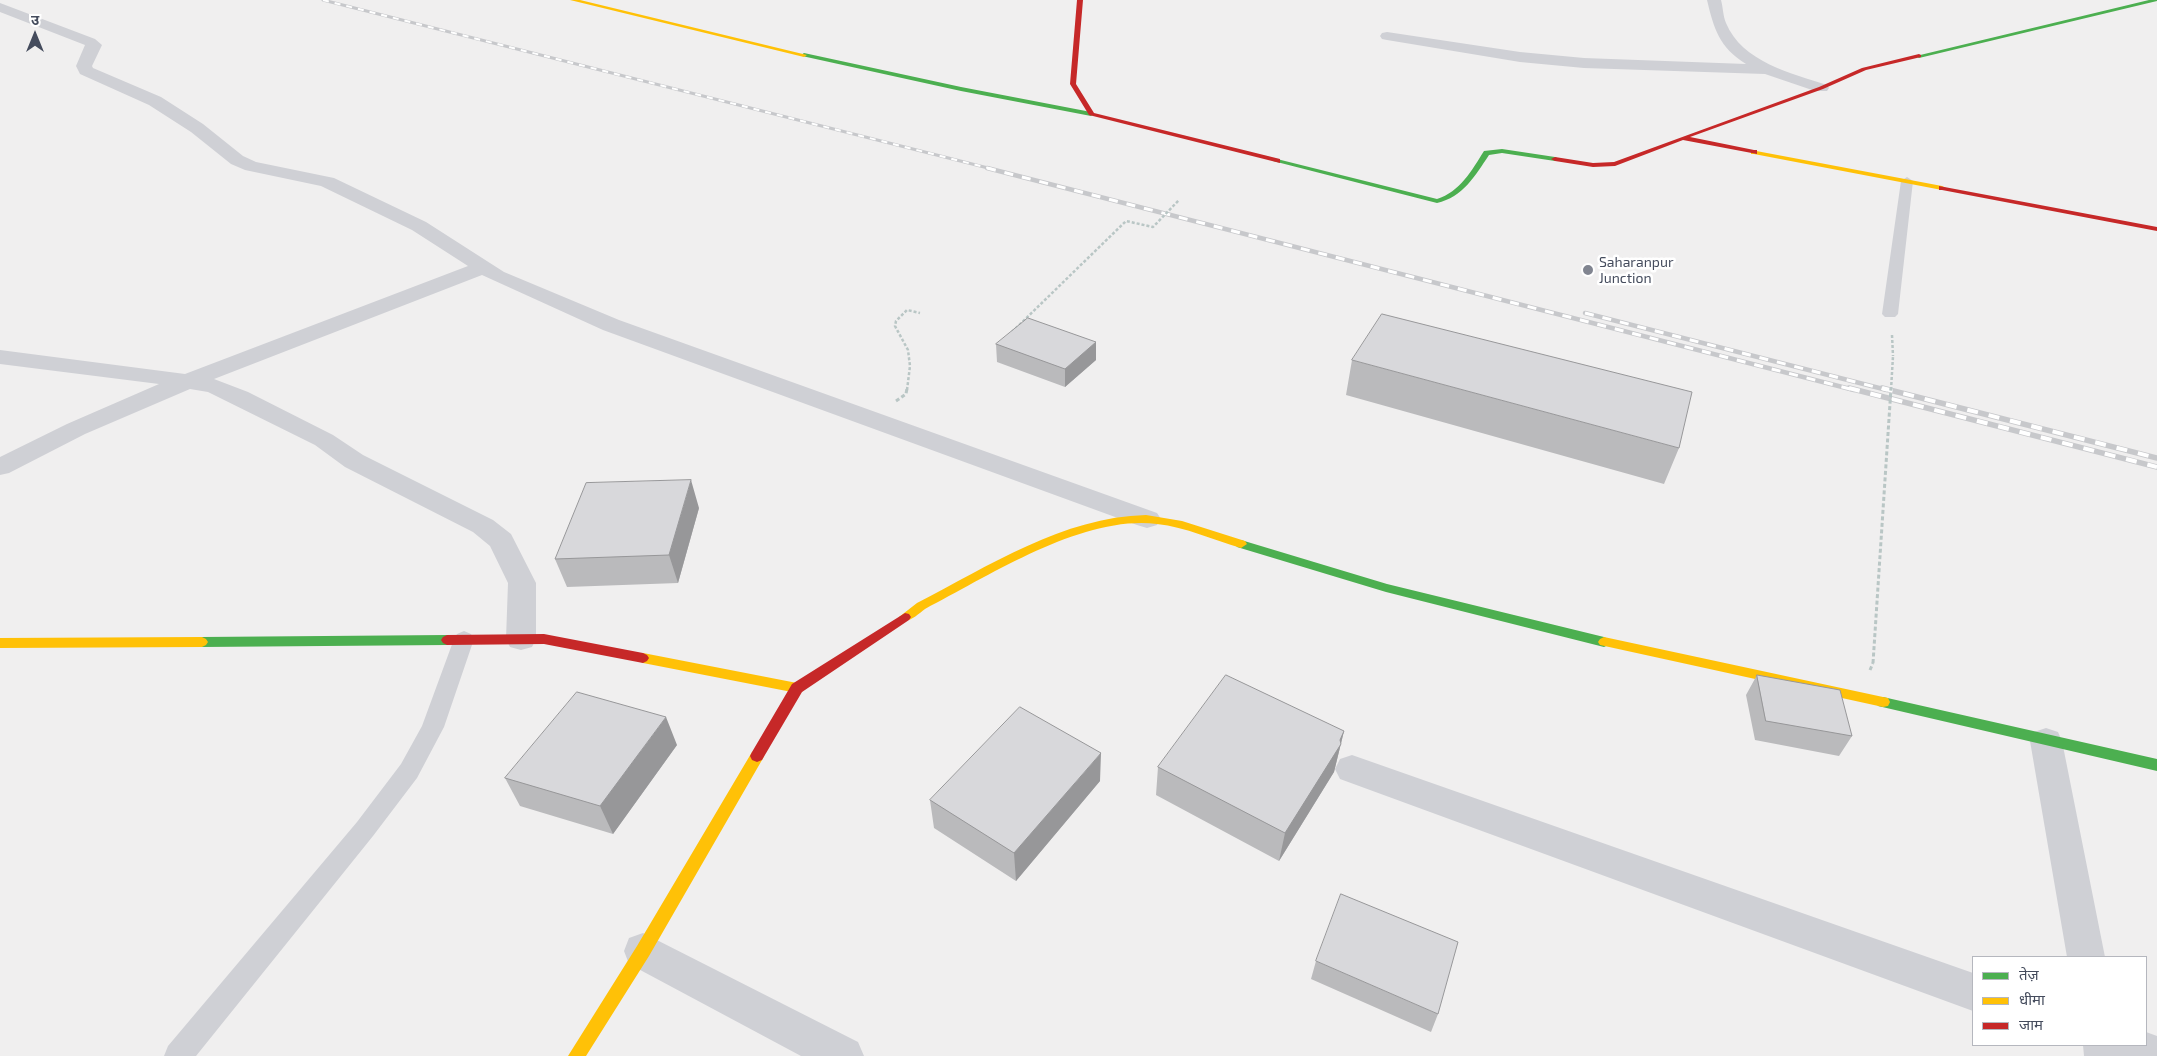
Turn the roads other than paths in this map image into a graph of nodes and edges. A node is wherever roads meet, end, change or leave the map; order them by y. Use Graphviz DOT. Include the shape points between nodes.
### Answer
graph roads {
  1 [pos="573,0"];
  2 [pos="1080,0"];
  3 [pos="1714,0"];
  4 [pos="2156,0"];
  5 [pos="0,7"];
  6 [pos="1387,36"];
  7 [pos="1766,69"];
  8 [pos="1858,83"];
  9 [pos="1821,88"];
  10 [pos="1091,114"];
  11 [pos="1682,138"];
  12 [pos="1759,142"];
  13 [pos="1794,160"];
  14 [pos="1907,181"];
  15 [pos="2157,229"];
  16 [pos="482,268"];
  17 [pos="1890,314"];
  18 [pos="0,357"];
  19 [pos="187,381"];
  20 [pos="0,467"];
  21 [pos="1147,519"];
  22 [pos="464,639"];
  23 [pos="521,639"];
  24 [pos="0,643"];
  25 [pos="797,688"];
  26 [pos="2046,741"];
  27 [pos="2157,765"];
  28 [pos="1352,769"];
  29 [pos="643,951"];
  30 [pos="2086,956"];
  31 [pos="1972,992"];
  32 [pos="2128,1046"];
  33 [pos="178,1056"];
  34 [pos="576,1056"];
  35 [pos="843,1056"];
  36 [pos="2156,1056"];
  1 -- 10 [label="street" via="712,35"];
  2 -- 10 [label="street" via="1073,84"];
  3 -- 7 [label="street" via="1719,23 1735,49"];
  4 -- 9 [label="street" via="1864,69"];
  5 -- 16 [label="street" via="90,42 94,45 84,66 86,71 155,101 197,128 236,160 326,182 419,226"];
  6 -- 7 [label="street" via="1520,57 1584,63"];
  7 -- 9 [label="street"];
  8 -- 9 [label="street"];
  9 -- 11 [label="street" via="1743,120"];
  10 -- 11 [label="street" via="1440,201 1461,187 1487,153 1502,151 1606,166"];
  11 -- 13 [label="street"];
  12 -- 13 [label="street"];
  13 -- 14 [label="street"];
  14 -- 15 [label="street"];
  14 -- 17 [label="lane"];
  16 -- 19 [label="street"];
  16 -- 21 [label="street" via="611,325"];
  18 -- 19 [label="street"];
  19 -- 20 [label="street" via="76,429"];
  19 -- 23 [label="street" via="214,386 239,398 483,526 501,541 522,583"];
  21 -- 25 [label="street" via="1097,524 1059,535 921,606"];
  21 -- 26 [label="street" via="1177,525 1386,588 1623,647"];
  22 -- 23 [label="street"];
  22 -- 24 [label="street"];
  22 -- 33 [label="lane" via="433,727 409,771"];
  23 -- 25 [label="street" via="544,639"];
  25 -- 29 [label="street"];
  26 -- 27 [label="street"];
  26 -- 30 [label="street"];
  28 -- 31 [label="street"];
  29 -- 34 [label="street"];
  29 -- 35 [label="street"];
  32 -- 36 [label="street"];
}
